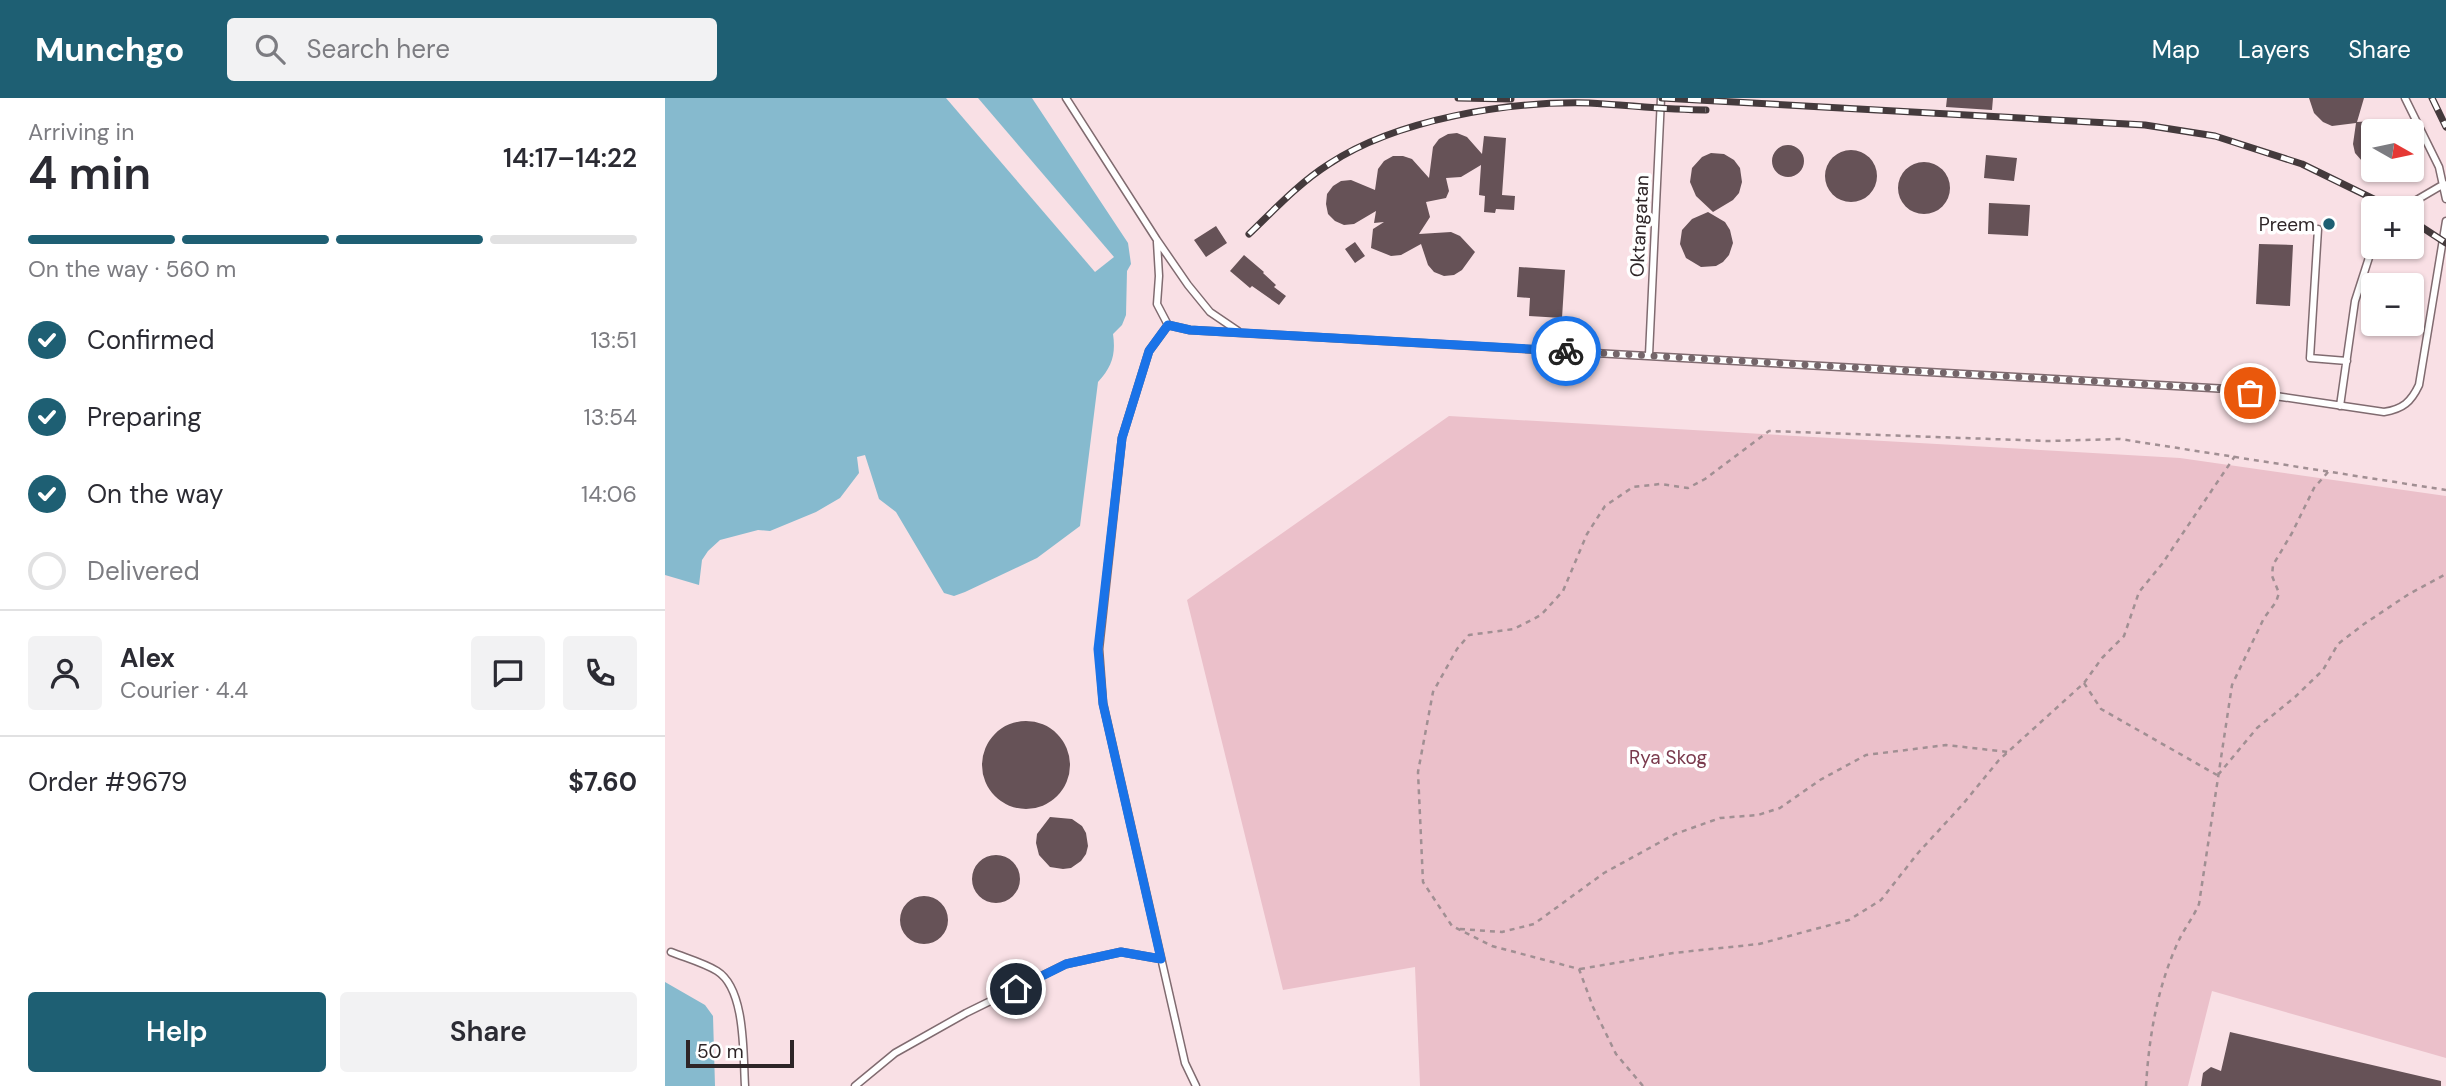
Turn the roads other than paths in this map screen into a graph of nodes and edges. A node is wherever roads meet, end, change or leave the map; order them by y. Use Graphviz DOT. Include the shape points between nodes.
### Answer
graph roads {
  1 [pos="1066,98"];
  2 [pos="1661,98"];
  3 [pos="2405,98"];
  4 [pos="2442,166"];
  5 [pos="2444,184"];
  6 [pos="2424,196"];
  7 [pos="2446,198"];
  8 [pos="2446,221"];
  9 [pos="2318,229"];
  10 [pos="1157,240"];
  11 [pos="2368,259"];
  12 [pos="1168,325"];
  13 [pos="1239,331"];
  14 [pos="1649,355"];
  15 [pos="2347,361"];
  16 [pos="2340,406"];
  17 [pos="671,952"];
  18 [pos="1161,959"];
  19 [pos="745,1086"];
  20 [pos="855,1086"];
  21 [pos="1196,1086"];
  1 -- 10 [label="lane"];
  2 -- 14 [label="lane, Oktangatan"];
  3 -- 4 [label="lane"];
  4 -- 5 [label="lane"];
  5 -- 6 [label="lane"];
  5 -- 7 [label="lane"];
  8 -- 16 [label="lane" via="2414,396 2405,406 2384,412"];
  9 -- 15 [label="lane" via="2310,358"];
  10 -- 12 [label="lane" via="1157,304"];
  10 -- 13 [label="lane" via="1210,312"];
  11 -- 15 [label="lane" via="2355,301"];
  12 -- 13 [label="lane"];
  12 -- 18 [label="lane" via="1149,351 1122,438 1098,649 1103,704"];
  13 -- 14 [label="lane"];
  14 -- 16 [label="lane" via="2228,389"];
  15 -- 16 [label="lane"];
  17 -- 19 [label="lane" via="719,972 729,983 739,1007"];
  18 -- 20 [label="lane" via="1121,952 1066,964 895,1053"];
  18 -- 21 [label="lane" via="1185,1063"];
}
